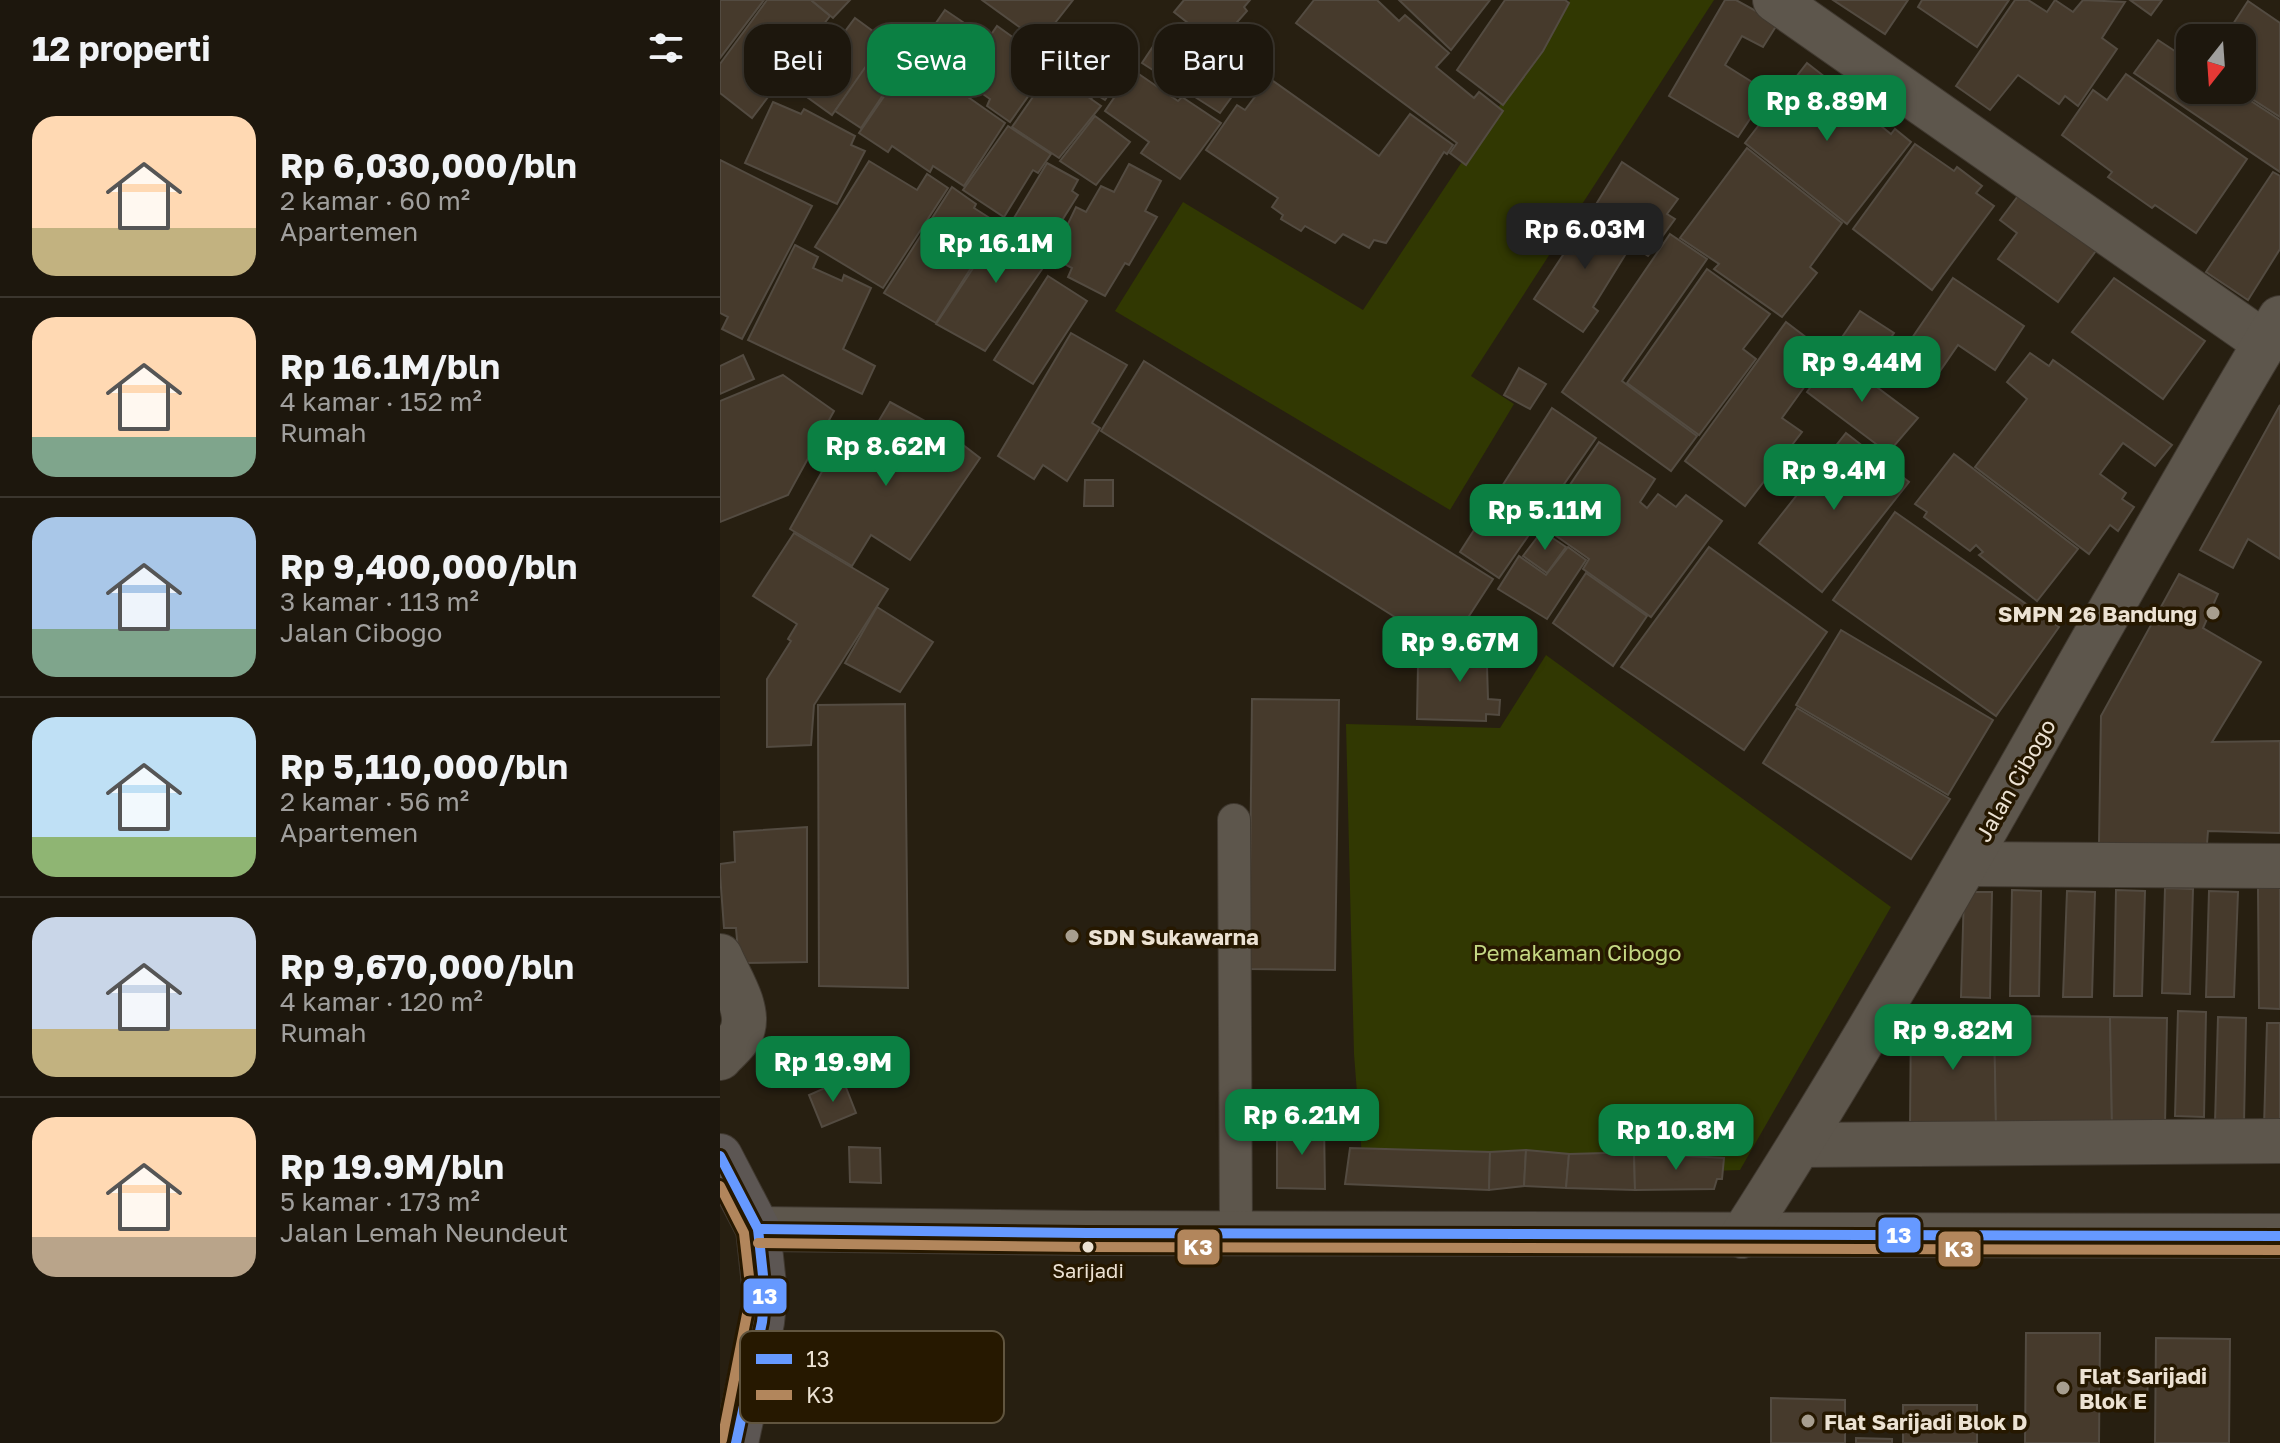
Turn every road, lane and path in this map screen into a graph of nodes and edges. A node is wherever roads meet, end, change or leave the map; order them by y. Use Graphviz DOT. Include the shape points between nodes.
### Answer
graph roads {
  1 [pos="1775,0"];
  2 [pos="2273,330"];
  3 [pos="1234,820"];
  4 [pos="1968,864"];
  5 [pos="2280,866"];
  6 [pos="720,956"];
  7 [pos="720,1058"];
  8 [pos="2280,1141"];
  9 [pos="1801,1145"];
  10 [pos="720,1156"];
  11 [pos="758,1229"];
  12 [pos="1236,1232"];
  13 [pos="1742,1236"];
  14 [pos="2280,1236"];
  15 [pos="759,1331"];
  16 [pos="740,1423"];
  17 [pos="736,1443"];
  1 -- 2 [label="street"];
  2 -- 4 [label="street, Jalan Cibogo"];
  3 -- 12 [label="lane"];
  4 -- 5 [label="street"];
  4 -- 9 [label="street, Jalan Cibogo"];
  6 -- 7 [label="street" via="744,1025"];
  8 -- 9 [label="street"];
  9 -- 13 [label="street, Jalan Cibogo"];
  10 -- 11 [label="main road"];
  11 -- 12 [label="street"];
  11 -- 15 [label="main road" via="764,1308"];
  12 -- 13 [label="street"];
  13 -- 14 [label="street"];
  16 -- 17 [label="main road"];
}
